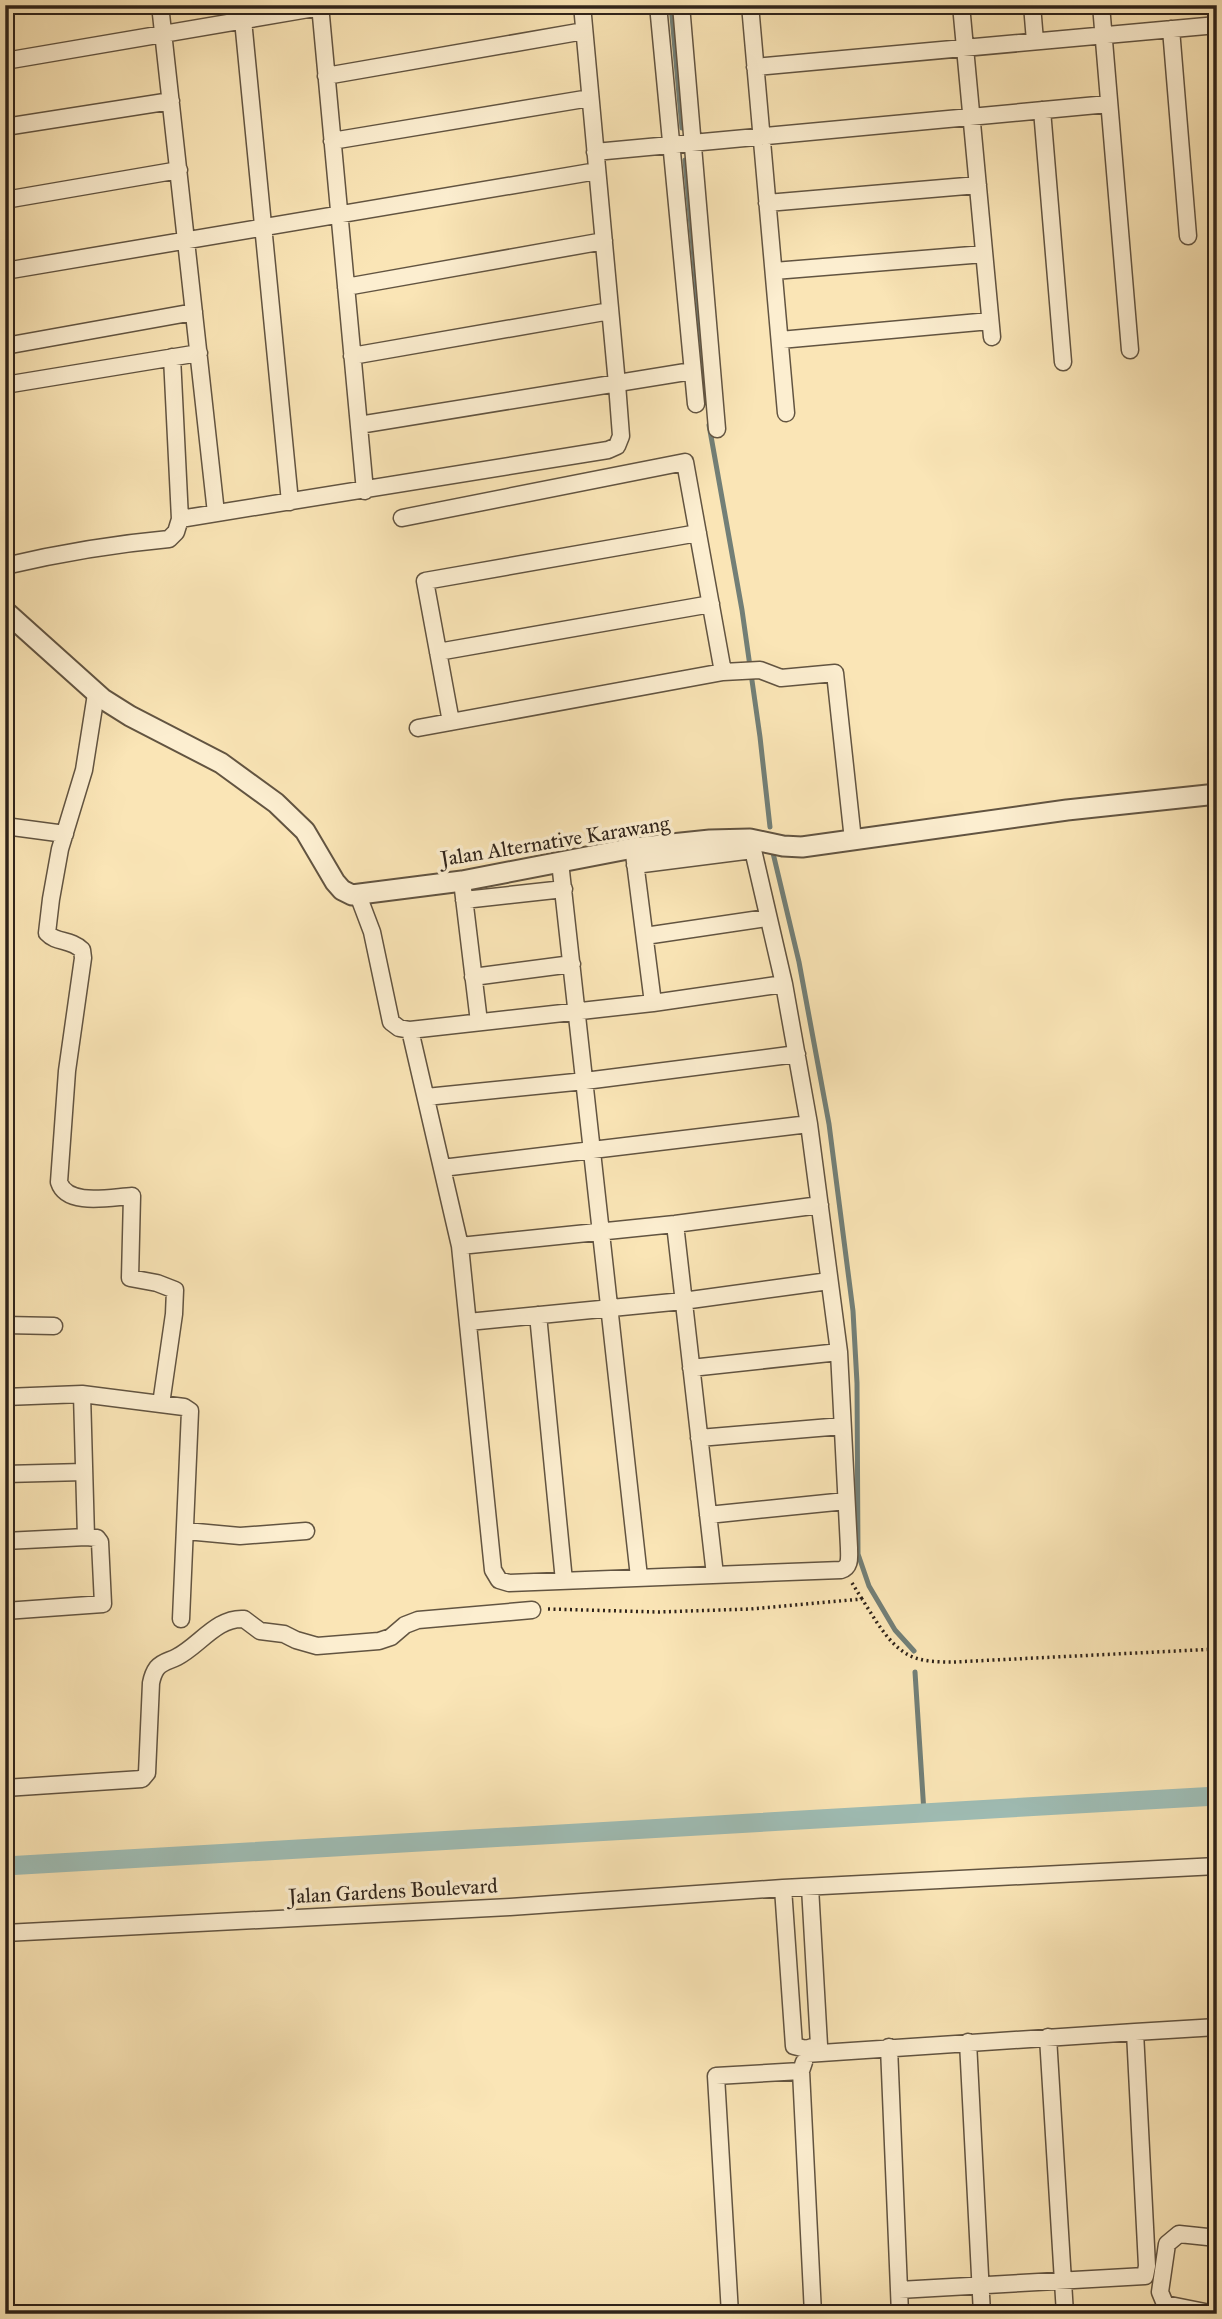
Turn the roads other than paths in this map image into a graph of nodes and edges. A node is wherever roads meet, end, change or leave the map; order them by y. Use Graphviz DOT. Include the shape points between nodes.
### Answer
graph roads {
  1 [pos="160,5"];
  2 [pos="582,5"];
  3 [pos="658,5"];
  4 [pos="681,5"];
  5 [pos="750,5"];
  6 [pos="961,5"];
  7 [pos="1032,5"];
  8 [pos="1101,5"];
  9 [pos="324,6"];
  10 [pos="243,20"];
  11 [pos="1217,25"];
  12 [pos="1171,29"];
  13 [pos="584,31"];
  14 [pos="163,34"];
  15 [pos="1102,35"];
  16 [pos="1035,41"];
  17 [pos="965,47"];
  18 [pos="5,61"];
  19 [pos="755,67"];
  20 [pos="326,76"];
  21 [pos="590,98"];
  22 [pos="171,101"];
  23 [pos="1108,104"];
  24 [pos="1042,110"];
  25 [pos="971,117"];
  26 [pos="5,127"];
  27 [pos="761,137"];
  28 [pos="332,141"];
  29 [pos="694,143"];
  30 [pos="671,145"];
  31 [pos="595,152"];
  32 [pos="179,170"];
  33 [pos="597,171"];
  34 [pos="978,185"];
  35 [pos="5,200"];
  36 [pos="767,203"];
  37 [pos="340,215"];
  38 [pos="263,228"];
  39 [pos="1188,236"];
  40 [pos="186,240"];
  41 [pos="604,241"];
  42 [pos="984,254"];
  43 [pos="5,271"];
  44 [pos="774,271"];
  45 [pos="346,287"];
  46 [pos="610,311"];
  47 [pos="194,312"];
  48 [pos="780,340"];
  49 [pos="5,345"];
  50 [pos="1130,350"];
  51 [pos="199,353"];
  52 [pos="352,356"];
  53 [pos="172,357"];
  54 [pos="1063,362"];
  55 [pos="692,371"];
  56 [pos="617,384"];
  57 [pos="5,385"];
  58 [pos="696,404"];
  59 [pos="786,412"];
  60 [pos="359,425"];
  61 [pos="717,429"];
  62 [pos="365,491"];
  63 [pos="290,502"];
  64 [pos="216,513"];
  65 [pos="402,518"];
  66 [pos="180,519"];
  67 [pos="698,533"];
  68 [pos="5,566"];
  69 [pos="711,604"];
  70 [pos="5,611"];
  71 [pos="438,652"];
  72 [pos="723,672"];
  73 [pos="96,694"];
  74 [pos="451,722"];
  75 [pos="418,728"];
  76 [pos="1217,794"];
  77 [pos="5,825"];
  78 [pos="65,834"];
  79 [pos="853,840"];
  80 [pos="634,856"];
  81 [pos="560,862"];
  82 [pos="564,889"];
  83 [pos="463,890"];
  84 [pos="358,895"];
  85 [pos="767,918"];
  86 [pos="645,936"];
  87 [pos="572,964"];
  88 [pos="473,977"];
  89 [pos="784,984"];
  90 [pos="653,1003"];
  91 [pos="577,1011"];
  92 [pos="478,1022"];
  93 [pos="410,1030"];
  94 [pos="797,1054"];
  95 [pos="585,1081"];
  96 [pos="426,1097"];
  97 [pos="809,1124"];
  98 [pos="593,1152"];
  99 [pos="442,1168"];
  100 [pos="820,1205"];
  101 [pos="675,1224"];
  102 [pos="601,1231"];
  103 [pos="460,1246"];
  104 [pos="829,1282"];
  105 [pos="683,1301"];
  106 [pos="610,1308"];
  107 [pos="538,1315"];
  108 [pos="468,1322"];
  109 [pos="5,1325"];
  110 [pos="54,1326"];
  111 [pos="839,1352"];
  112 [pos="691,1368"];
  113 [pos="82,1394"];
  114 [pos="5,1397"];
  115 [pos="161,1404"];
  116 [pos="842,1426"];
  117 [pos="699,1438"];
  118 [pos="84,1472"];
  119 [pos="5,1474"];
  120 [pos="846,1501"];
  121 [pos="708,1514"];
  122 [pos="186,1531"];
  123 [pos="306,1531"];
  124 [pos="86,1537"];
  125 [pos="5,1541"];
  126 [pos="715,1575"];
  127 [pos="639,1577"];
  128 [pos="564,1581"];
  129 [pos="532,1610"];
  130 [pos="5,1611"];
  131 [pos="181,1619"];
  132 [pos="5,1788"];
  133 [pos="1217,1866"];
  134 [pos="810,1887"];
  135 [pos="783,1888"];
  136 [pos="5,1933"];
  137 [pos="1217,2027"];
  138 [pos="1135,2032"];
  139 [pos="1048,2037"];
  140 [pos="968,2042"];
  141 [pos="889,2047"];
  142 [pos="806,2052"];
  143 [pos="801,2071"];
  144 [pos="1217,2238"];
  145 [pos="1064,2280"];
  146 [pos="981,2284"];
  147 [pos="899,2290"];
  148 [pos="730,2314"];
  149 [pos="813,2314"];
  150 [pos="900,2314"];
  151 [pos="982,2314"];
  152 [pos="1065,2314"];
  153 [pos="1215,2314"];
  1 -- 14 [label="street"];
  2 -- 13 [label="street"];
  3 -- 30 [label="street"];
  4 -- 29 [label="street"];
  5 -- 19 [label="street"];
  6 -- 17 [label="street"];
  7 -- 16 [label="street"];
  8 -- 15 [label="street"];
  9 -- 10 [label="street"];
  9 -- 20 [label="street"];
  10 -- 14 [label="street"];
  10 -- 38 [label="street"];
  11 -- 12 [label="street"];
  12 -- 15 [label="street"];
  12 -- 39 [label="street"];
  13 -- 20 [label="street"];
  13 -- 21 [label="street"];
  14 -- 18 [label="street"];
  14 -- 22 [label="street"];
  15 -- 16 [label="street"];
  15 -- 23 [label="street"];
  16 -- 17 [label="street"];
  17 -- 19 [label="street"];
  17 -- 25 [label="street"];
  19 -- 27 [label="street"];
  20 -- 28 [label="street"];
  21 -- 28 [label="street"];
  21 -- 31 [label="street"];
  22 -- 26 [label="street"];
  22 -- 32 [label="street"];
  23 -- 24 [label="street"];
  23 -- 50 [label="street"];
  24 -- 25 [label="street"];
  24 -- 54 [label="street"];
  25 -- 27 [label="street"];
  25 -- 34 [label="street"];
  27 -- 29 [label="street"];
  27 -- 36 [label="street"];
  28 -- 37 [label="street"];
  29 -- 30 [label="street"];
  29 -- 61 [label="street"];
  30 -- 31 [label="street"];
  30 -- 55 [label="street"];
  31 -- 33 [label="street"];
  32 -- 35 [label="street"];
  32 -- 40 [label="street"];
  33 -- 37 [label="street"];
  33 -- 41 [label="street"];
  34 -- 36 [label="street"];
  34 -- 42 [label="street"];
  36 -- 44 [label="street"];
  37 -- 38 [label="street"];
  37 -- 45 [label="street"];
  38 -- 40 [label="street"];
  38 -- 63 [label="street"];
  40 -- 43 [label="street"];
  40 -- 47 [label="street"];
  41 -- 45 [label="street"];
  41 -- 46 [label="street"];
  42 -- 44 [label="street"];
  42 -- 48 [label="street" via="991,329"];
  44 -- 48 [label="street"];
  45 -- 52 [label="street"];
  46 -- 52 [label="street"];
  46 -- 56 [label="street"];
  47 -- 49 [label="street"];
  47 -- 51 [label="street"];
  48 -- 59 [label="street"];
  51 -- 53 [label="street"];
  51 -- 64 [label="street"];
  52 -- 60 [label="street"];
  53 -- 57 [label="street"];
  53 -- 66 [label="street"];
  55 -- 56 [label="street"];
  55 -- 58 [label="street"];
  56 -- 60 [label="street"];
  56 -- 62 [label="street" via="621,442 613,449"];
  60 -- 62 [label="street"];
  62 -- 63 [label="street"];
  63 -- 64 [label="street"];
  64 -- 66 [label="street"];
  65 -- 67 [label="street" via="685,462"];
  66 -- 68 [label="street" via="169,539"];
  67 -- 69 [label="street"];
  67 -- 71 [label="street" via="425,581"];
  69 -- 71 [label="street"];
  69 -- 72 [label="street"];
  70 -- 73 [label="street"];
  71 -- 74 [label="street"];
  72 -- 74 [label="street"];
  72 -- 79 [label="street" via="752,671 780,678 835,673"];
  73 -- 78 [label="street" via="84,770"];
  73 -- 84 [label="street" via="222,763 276,803 312,840 342,890"];
  74 -- 75 [label="street"];
  76 -- 79 [label="street, Jalan Alternative Karawang" via="1053,811"];
  77 -- 78 [label="street"];
  78 -- 115 [label="street" via="47,933 77,945 83,958 70,1045 59,1182 61,1189 78,1197 132,1196 130,1278 175,1290"];
  79 -- 80 [label="street, Jalan Alternative Karawang" via="793,847 750,839 710,840"];
  80 -- 81 [label="street, Jalan Alternative Karawang"];
  80 -- 85 [label="street" via="752,850"];
  80 -- 86 [label="street"];
  81 -- 82 [label="street"];
  81 -- 83 [label="street, Jalan Alternative Karawang"];
  82 -- 83 [label="street"];
  82 -- 87 [label="street"];
  83 -- 84 [label="street, Jalan Alternative Karawang"];
  83 -- 88 [label="street"];
  84 -- 93 [label="street" via="372,932 391,1022"];
  85 -- 86 [label="street"];
  85 -- 89 [label="street"];
  86 -- 90 [label="street"];
  87 -- 88 [label="street"];
  87 -- 91 [label="street"];
  88 -- 92 [label="street"];
  89 -- 90 [label="street"];
  89 -- 94 [label="street"];
  90 -- 91 [label="street"];
  91 -- 92 [label="street"];
  91 -- 95 [label="street"];
  92 -- 93 [label="street"];
  93 -- 96 [label="street"];
  94 -- 95 [label="street"];
  94 -- 97 [label="street"];
  95 -- 96 [label="street"];
  95 -- 98 [label="street"];
  96 -- 99 [label="street"];
  97 -- 98 [label="street"];
  97 -- 100 [label="street"];
  98 -- 99 [label="street"];
  98 -- 102 [label="street"];
  99 -- 103 [label="street"];
  100 -- 101 [label="street"];
  100 -- 104 [label="street"];
  101 -- 102 [label="street"];
  101 -- 105 [label="street"];
  102 -- 103 [label="street"];
  102 -- 106 [label="street"];
  103 -- 108 [label="street"];
  104 -- 105 [label="street"];
  104 -- 111 [label="street"];
  105 -- 106 [label="street"];
  105 -- 112 [label="street"];
  106 -- 107 [label="street"];
  106 -- 127 [label="street"];
  107 -- 108 [label="street"];
  107 -- 128 [label="street"];
  108 -- 128 [label="street" via="493,1570 499,1580 509,1583"];
  109 -- 110 [label="street"];
  111 -- 112 [label="street"];
  111 -- 116 [label="street"];
  112 -- 117 [label="street"];
  113 -- 114 [label="street"];
  113 -- 115 [label="street"];
  113 -- 118 [label="street"];
  115 -- 122 [label="street" via="184,1407 191,1415"];
  116 -- 117 [label="street"];
  116 -- 120 [label="street"];
  117 -- 121 [label="street"];
  118 -- 119 [label="street"];
  118 -- 124 [label="street"];
  120 -- 121 [label="street"];
  120 -- 126 [label="street" via="849,1563 844,1569"];
  121 -- 126 [label="street"];
  122 -- 123 [label="street" via="240,1536"];
  122 -- 131 [label="street"];
  124 -- 125 [label="street"];
  124 -- 130 [label="street" via="100,1542 103,1604"];
  126 -- 127 [label="street"];
  127 -- 128 [label="street"];
  129 -- 132 [label="street" via="418,1620 379,1641 317,1646 260,1631 244,1619 233,1620 155,1671 147,1773 142,1779"];
  133 -- 134 [label="street, Jalan Gardens Boulevard"];
  134 -- 135 [label="street, Jalan Gardens Boulevard"];
  134 -- 142 [label="street" via="819,2045"];
  135 -- 136 [label="street, Jalan Gardens Boulevard"];
  135 -- 142 [label="street" via="794,2046"];
  137 -- 138 [label="street"];
  138 -- 139 [label="street"];
  138 -- 145 [label="street" via="1145,2276"];
  139 -- 140 [label="street"];
  139 -- 145 [label="street"];
  140 -- 141 [label="street"];
  140 -- 146 [label="street"];
  141 -- 142 [label="street"];
  141 -- 147 [label="street"];
  142 -- 143 [label="street"];
  143 -- 148 [label="street" via="716,2076"];
  143 -- 149 [label="street"];
  144 -- 153 [label="street" via="1178,2234 1167,2244 1160,2292 1165,2304"];
  145 -- 146 [label="street"];
  145 -- 152 [label="street"];
  146 -- 147 [label="street"];
  146 -- 151 [label="street"];
  147 -- 150 [label="street"];
}
